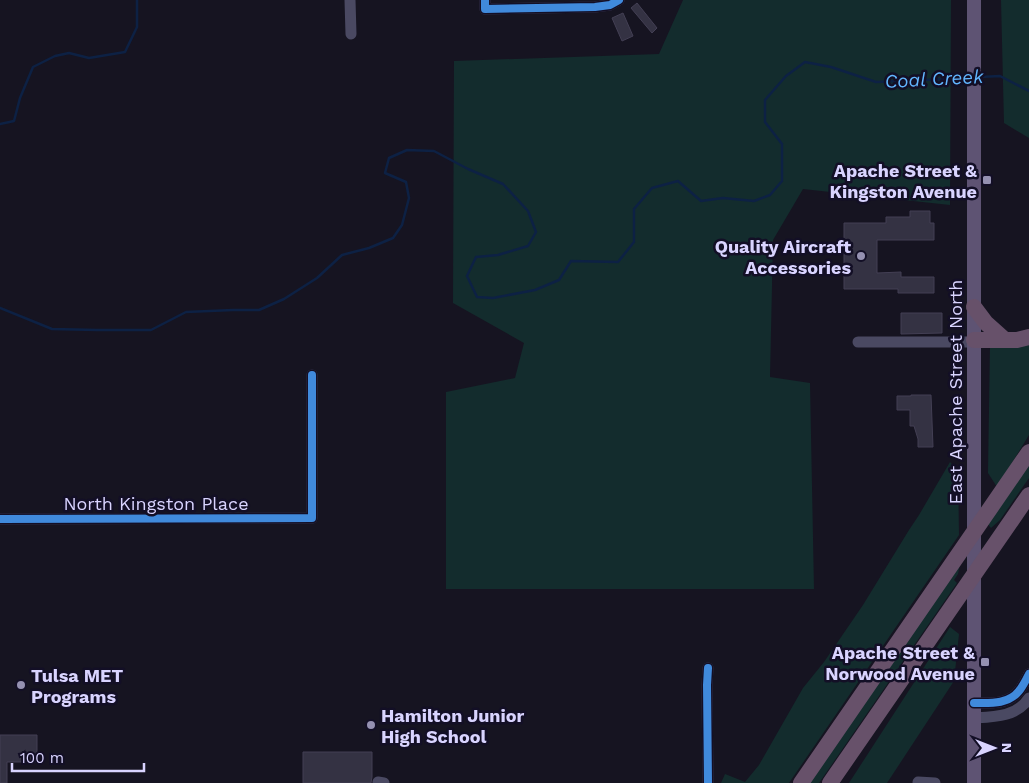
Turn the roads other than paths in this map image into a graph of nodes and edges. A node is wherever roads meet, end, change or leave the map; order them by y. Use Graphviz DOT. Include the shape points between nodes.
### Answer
graph roads {
  1 [pos="350,0"];
  2 [pos="619,0"];
  3 [pos="974,0"];
  4 [pos="485,4"];
  5 [pos="572,4"];
  6 [pos="351,34"];
  7 [pos="974,307"];
  8 [pos="1029,337"];
  9 [pos="1005,340"];
  10 [pos="974,341"];
  11 [pos="858,342"];
  12 [pos="312,376"];
  13 [pos="1029,452"];
  14 [pos="1029,495"];
  15 [pos="0,519"];
  16 [pos="708,668"];
  17 [pos="1027,681"];
  18 [pos="1029,698"];
  19 [pos="974,703"];
  20 [pos="974,718"];
  21 [pos="832,780"];
  22 [pos="918,782"];
  23 [pos="708,783"];
  24 [pos="801,783"];
  25 [pos="935,783"];
  26 [pos="974,783"];
  1 -- 6 [label="street"];
  2 -- 5 [label="street" via="595,7"];
  3 -- 7 [label="main road, East Apache Street North"];
  4 -- 5 [label="street"];
  7 -- 9 [label="highway" via="986,324"];
  7 -- 10 [label="main road, East Apache Street North"];
  8 -- 9 [label="highway"];
  9 -- 10 [label="highway"];
  10 -- 11 [label="street"];
  10 -- 19 [label="main road, East Apache Street North"];
  12 -- 15 [label="street, North Kingston Place" via="312,518"];
  13 -- 24 [label="highway"];
  14 -- 21 [label="highway"];
  16 -- 23 [label="street"];
  17 -- 19 [label="street" via="1007,700"];
  18 -- 20 [label="street" via="1007,715"];
  19 -- 20 [label="main road, East Apache Street North"];
  20 -- 26 [label="main road, East Apache Street North"];
  22 -- 25 [label="street"];
}
